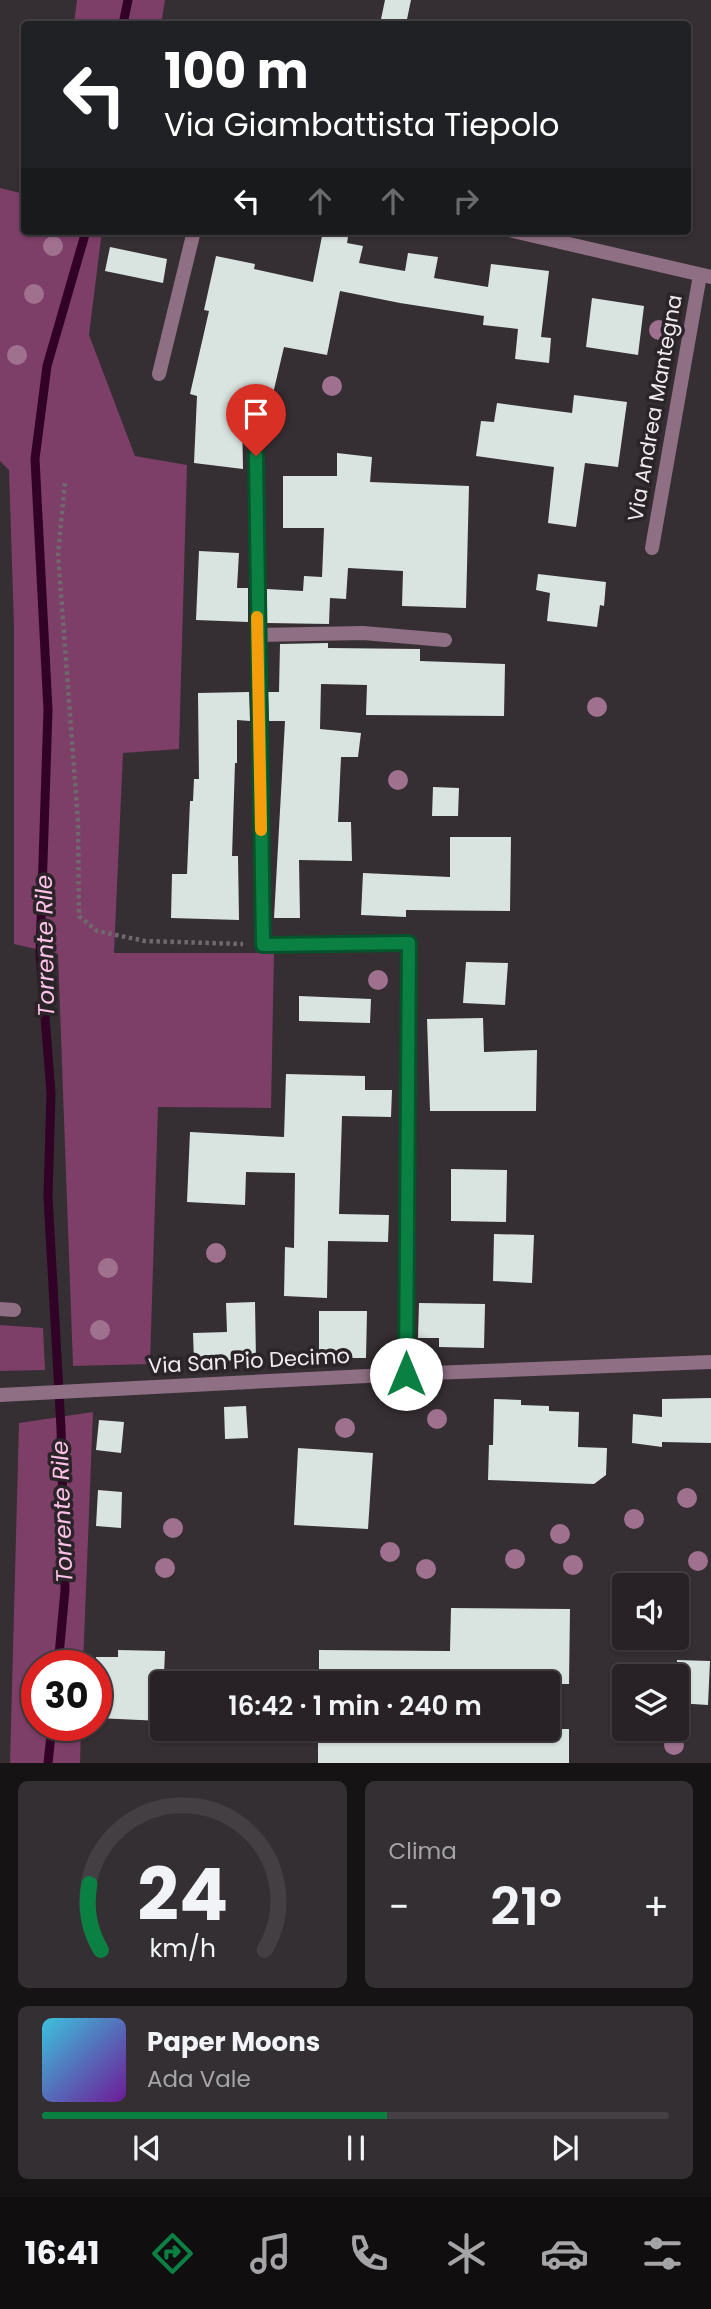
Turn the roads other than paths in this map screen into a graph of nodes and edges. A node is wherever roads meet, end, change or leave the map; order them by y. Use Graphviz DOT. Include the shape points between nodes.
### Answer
graph roads {
  1 [pos="193,235"];
  2 [pos="530,235"];
  3 [pos="705,276"];
  4 [pos="159,374"];
  5 [pos="256,456"];
  6 [pos="652,548"];
  7 [pos="257,635"];
  8 [pos="445,640"];
  9 [pos="711,1362"];
  10 [pos="406,1374"];
  11 [pos="0,1395"];
  1 -- 4 [label="street"];
  2 -- 3 [label="street, Via Andrea Mantegna"];
  3 -- 6 [label="street, Via Andrea Mantegna"];
  5 -- 7 [label="street"];
  7 -- 8 [label="street" via="363,633"];
  7 -- 10 [label="street" via="263,945 409,943"];
  9 -- 10 [label="street, Via San Pio Decimo"];
  10 -- 11 [label="street, Via San Pio Decimo"];
}
